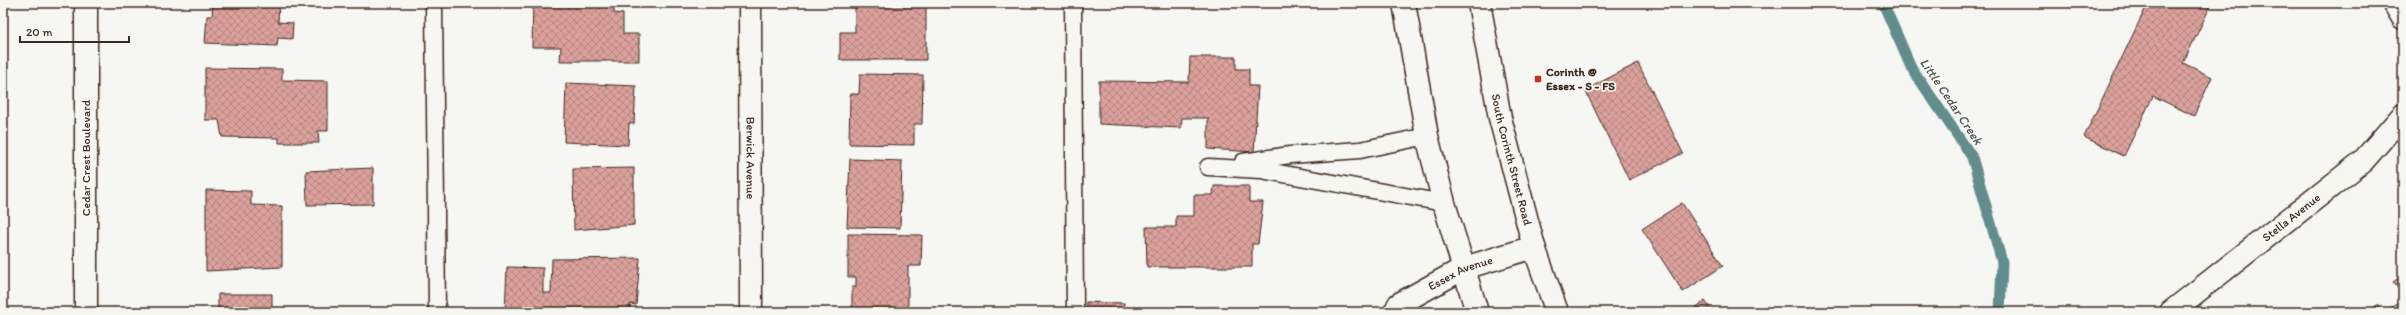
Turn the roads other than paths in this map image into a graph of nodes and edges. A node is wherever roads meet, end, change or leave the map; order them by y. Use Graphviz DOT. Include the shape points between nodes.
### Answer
graph roads {
  1 [pos="86,3"];
  2 [pos="434,3"];
  3 [pos="750,3"];
  4 [pos="1073,3"];
  5 [pos="1404,3"];
  6 [pos="1479,3"];
  7 [pos="2394,3"];
  8 [pos="2403,18"];
  9 [pos="2403,115"];
  10 [pos="1427,136"];
  11 [pos="1444,202"];
  12 [pos="1534,246"];
  13 [pos="1464,268"];
  14 [pos="86,312"];
  15 [pos="436,312"];
  16 [pos="751,312"];
  17 [pos="1075,312"];
  18 [pos="1395,312"];
  19 [pos="1477,312"];
  20 [pos="1558,312"];
  21 [pos="2171,312"];
  1 -- 14 [label="street, Cedar Crest Boulevard"];
  2 -- 15 [label="lane"];
  3 -- 16 [label="street, Berwick Avenue"];
  4 -- 17 [label="lane"];
  5 -- 10 [label="street"];
  6 -- 12 [label="street, South Corinth Street Road" via="1500,118"];
  7 -- 8 [label="street"];
  9 -- 21 [label="street, Stella Avenue" via="2363,161"];
  10 -- 11 [label="street"];
  10 -- 11 [label="lane" via="1360,150 1290,155 1208,167 1261,170"];
  11 -- 13 [label="street"];
  12 -- 13 [label="street, Essex Avenue"];
  12 -- 20 [label="street, South Corinth Street Road"];
  13 -- 18 [label="street, Essex Avenue" via="1399,304"];
  13 -- 19 [label="street"];
}
